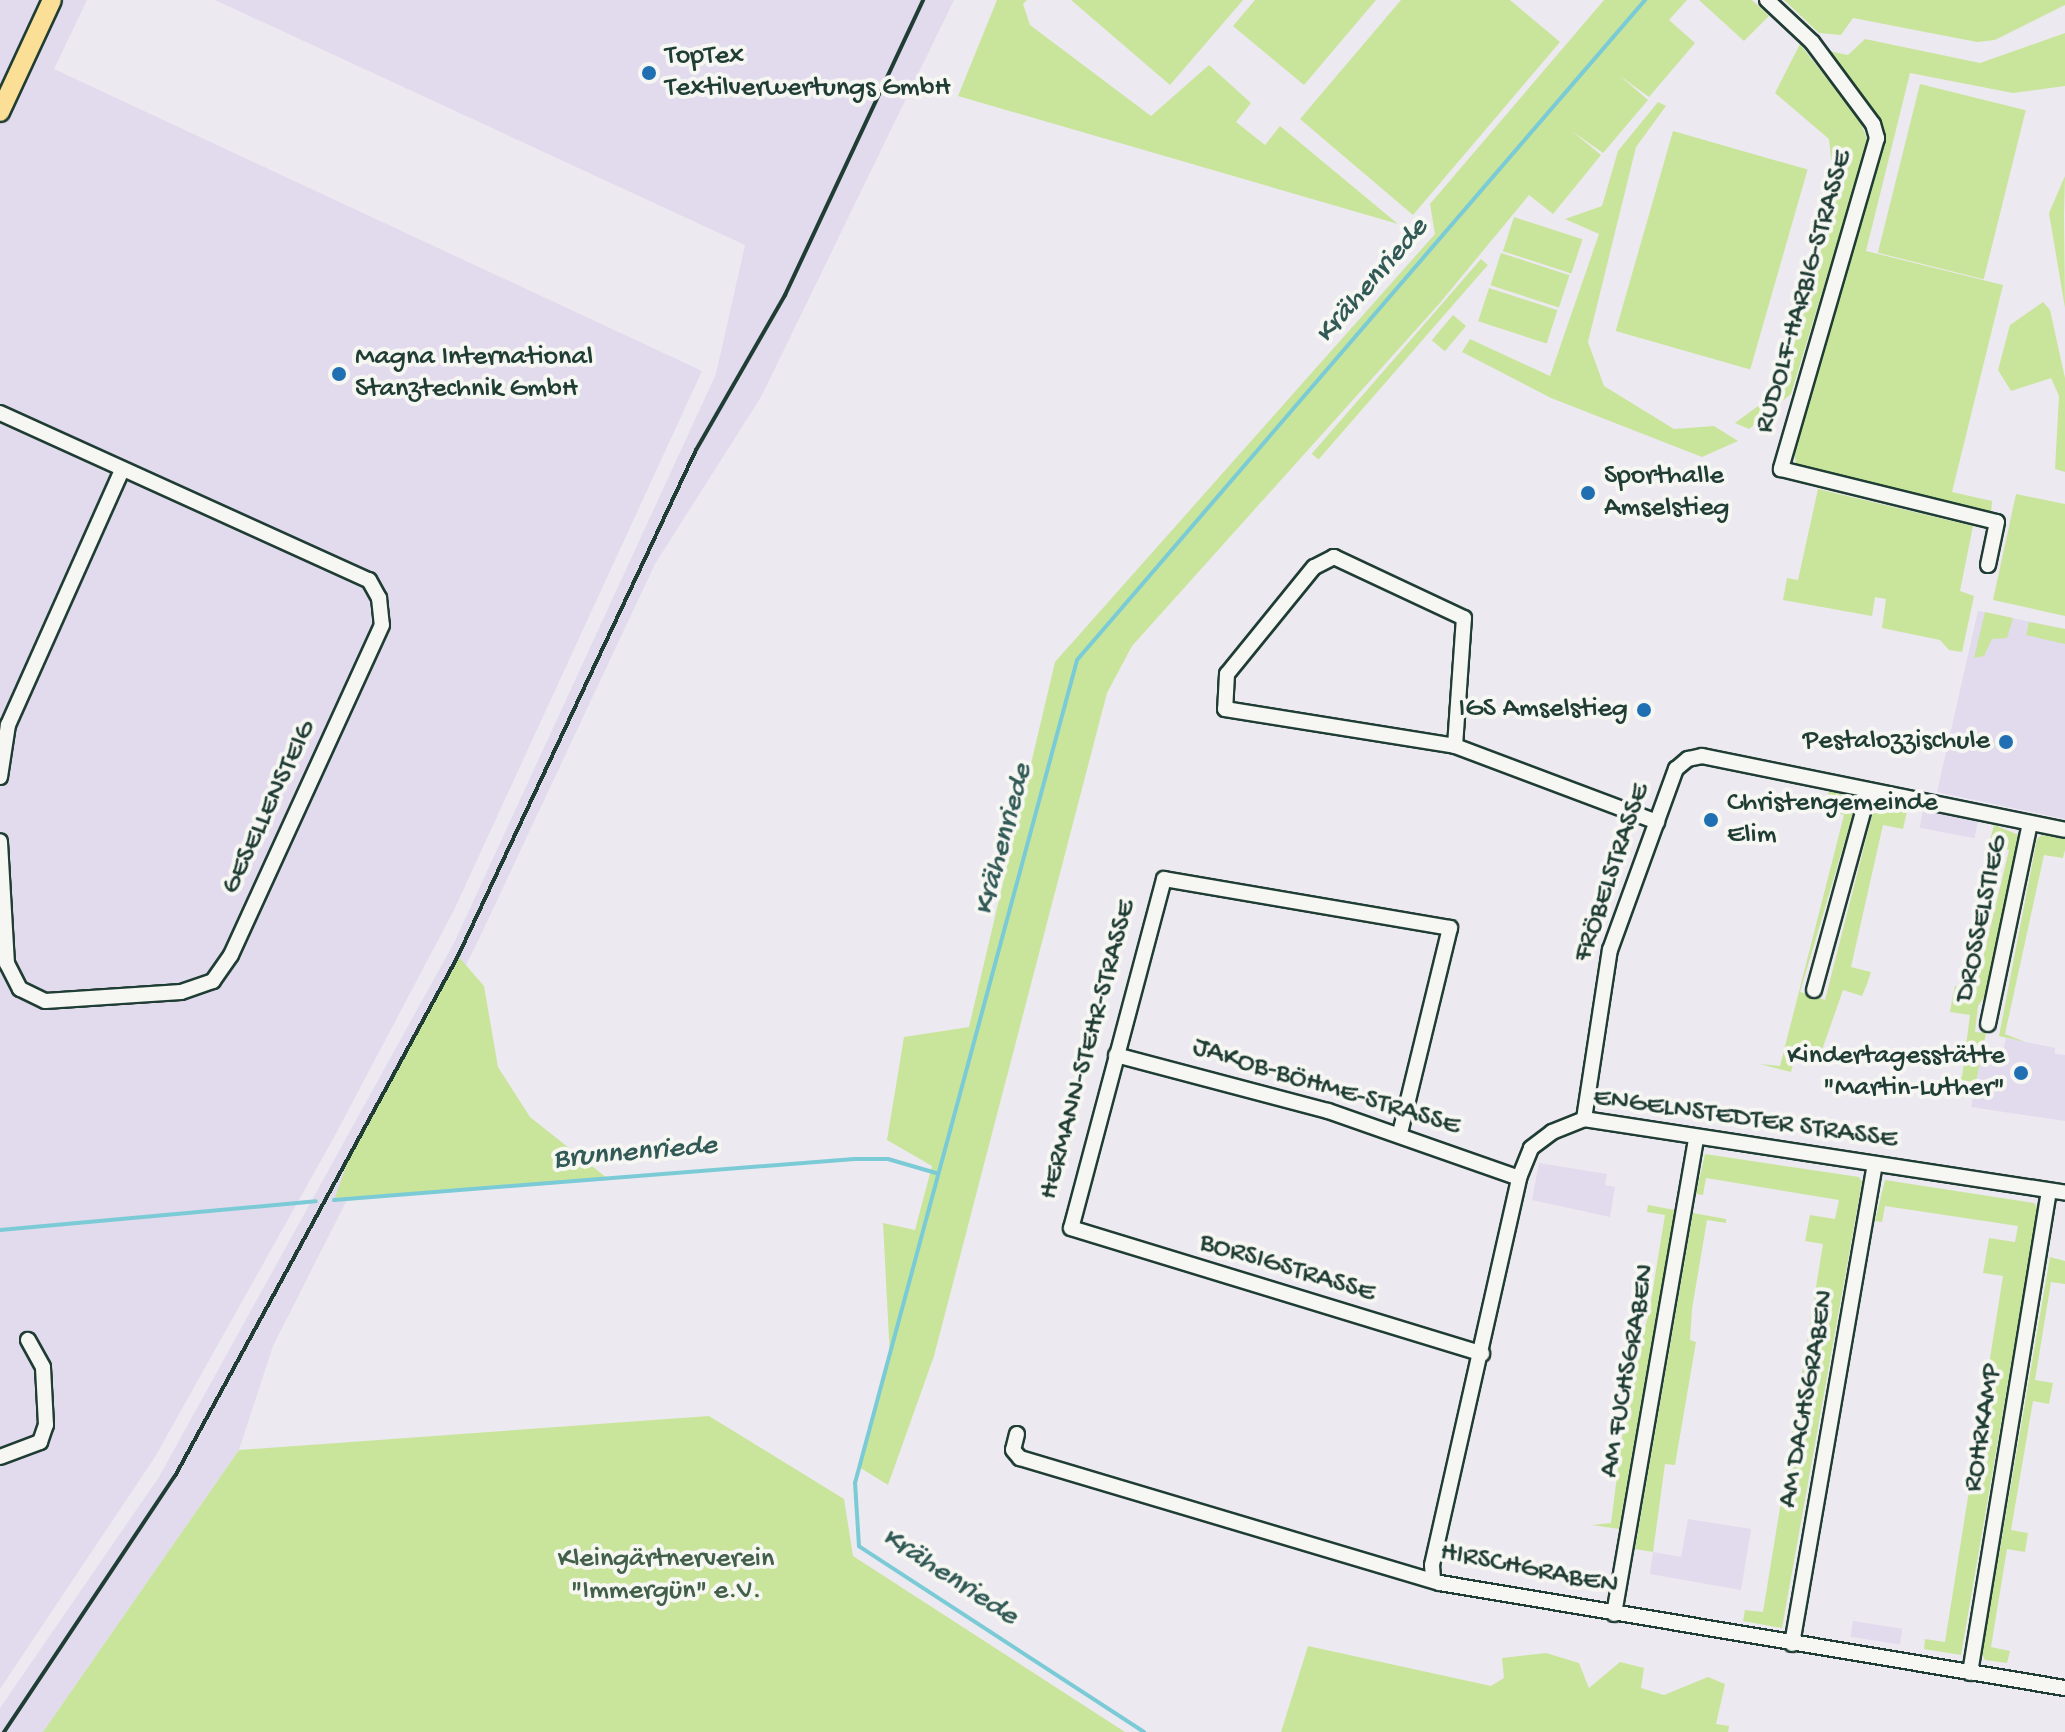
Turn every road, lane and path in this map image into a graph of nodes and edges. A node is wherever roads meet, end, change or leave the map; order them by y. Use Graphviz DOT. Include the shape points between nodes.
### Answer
graph roads {
  1 [pos="52,0"];
  2 [pos="1767,0"];
  3 [pos="0,112"];
  4 [pos="0,413"];
  5 [pos="122,470"];
  6 [pos="1988,565"];
  7 [pos="1455,746"];
  8 [pos="0,777"];
  9 [pos="1869,790"];
  10 [pos="1657,822"];
  11 [pos="2030,823"];
  12 [pos="2065,830"];
  13 [pos="0,841"];
  14 [pos="1814,990"];
  15 [pos="1988,1024"];
  16 [pos="1116,1055"];
  17 [pos="1584,1119"];
  18 [pos="1400,1133"];
  19 [pos="1696,1137"];
  20 [pos="1875,1164"];
  21 [pos="1519,1178"];
  22 [pos="2049,1191"];
  23 [pos="2065,1193"];
  24 [pos="1077,1233"];
  25 [pos="28,1340"];
  26 [pos="1482,1354"];
  27 [pos="1017,1434"];
  28 [pos="0,1457"];
  29 [pos="1433,1579"];
  30 [pos="1614,1614"];
  31 [pos="1792,1644"];
  32 [pos="1970,1673"];
  33 [pos="2065,1688"];
  1 -- 3 [label="main road"];
  2 -- 6 [label="street, RUDOLF-HARBIG-STRASSE" via="1812,42 1873,124 1877,138 1781,469 1997,522"];
  4 -- 5 [label="street, GESELLENSTEIG"];
  5 -- 8 [label="street" via="8,725"];
  5 -- 13 [label="street, GESELLENSTEIG" via="369,580 379,598 382,625 231,955 213,981 181,992 45,1001 20,989 7,964"];
  7 -- 7 [label="street" via="1225,709 1230,667 1314,567 1334,557 1464,618"];
  7 -- 10 [label="street"];
  9 -- 10 [label="street, FRÖBELSTRASSE" via="1702,756 1676,769"];
  9 -- 11 [label="street"];
  9 -- 14 [label="street"];
  10 -- 17 [label="street, FRÖBELSTRASSE" via="1610,950"];
  11 -- 12 [label="street"];
  11 -- 15 [label="street, DROSSELSTIEG"];
  16 -- 18 [label="street, JAKOB-BÖHME-STRASSE"];
  16 -- 18 [label="street, HERMANN-STEHR-STRASSE" via="1164,879 1450,928"];
  16 -- 24 [label="street, HERMANN-STEHR-STRASSE" via="1071,1220"];
  17 -- 19 [label="street, ENGELNSTEDTER STRASSE"];
  17 -- 21 [label="street, ENGELNSTEDTER STRASSE" via="1543,1138 1524,1160"];
  18 -- 21 [label="street, JAKOB-BÖHME-STRASSE"];
  19 -- 20 [label="street, ENGELNSTEDTER STRASSE"];
  19 -- 30 [label="street, AM FUCHSGRABEN"];
  20 -- 22 [label="street, ENGELNSTEDTER STRASSE"];
  20 -- 31 [label="street, AM DACHSGRABEN"];
  21 -- 26 [label="street, ENGELNSTEDTER STRASSE"];
  22 -- 23 [label="street, ENGELNSTEDTER STRASSE"];
  22 -- 32 [label="street, ROHRKAMP"];
  24 -- 26 [label="street, BORSIGSTRASSE"];
  25 -- 28 [label="street" via="43,1367 46,1425 40,1442"];
  26 -- 29 [label="street, ENGELNSTEDTER STRASSE"];
  27 -- 29 [label="street, HIRSCHGRABEN" via="1013,1450 1020,1458"];
  29 -- 30 [label="street, HIRSCHGRABEN"];
  30 -- 31 [label="street, HIRSCHGRABEN"];
  31 -- 32 [label="street, HIRSCHGRABEN"];
  32 -- 33 [label="street, HIRSCHGRABEN"];
}
